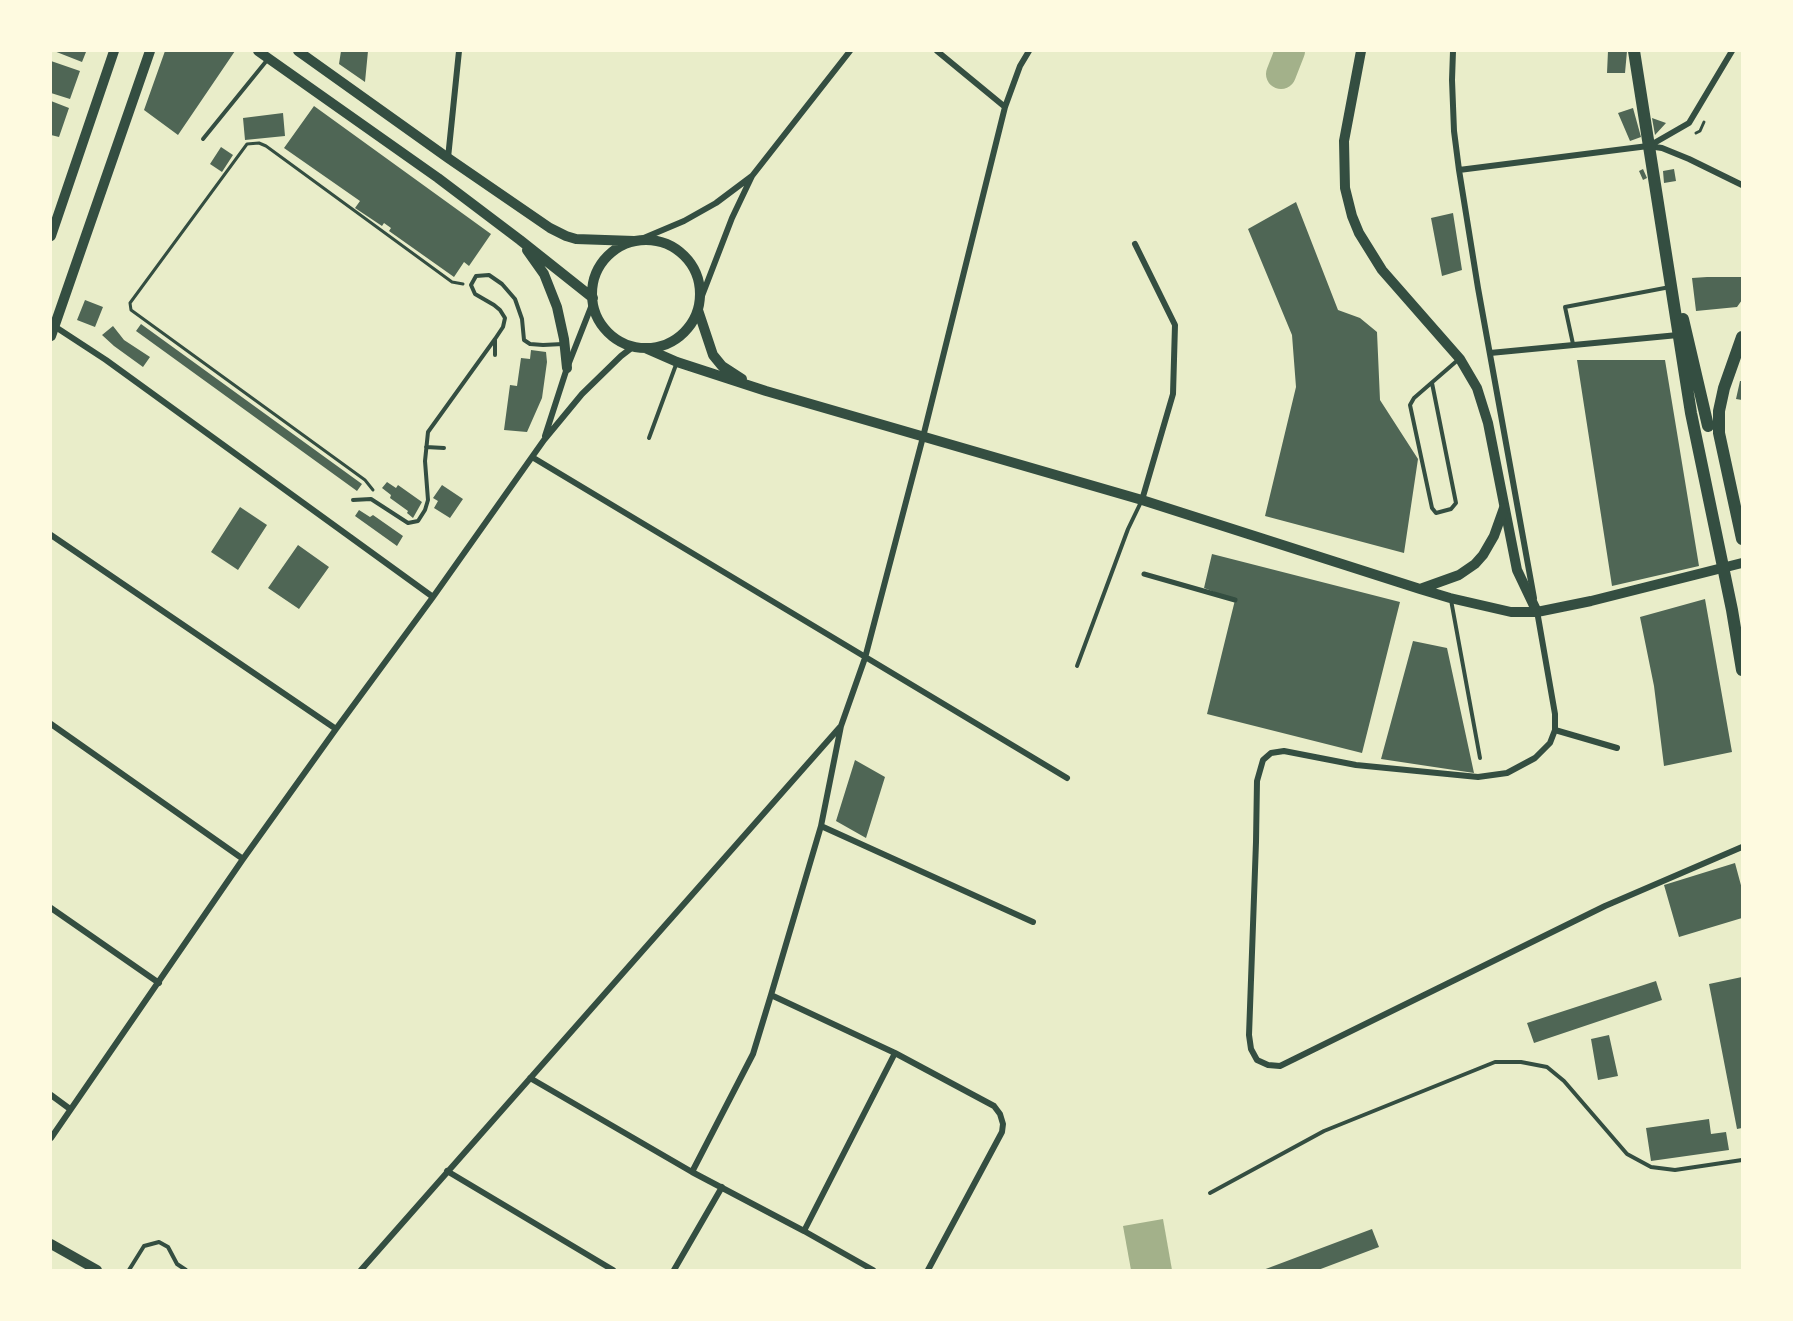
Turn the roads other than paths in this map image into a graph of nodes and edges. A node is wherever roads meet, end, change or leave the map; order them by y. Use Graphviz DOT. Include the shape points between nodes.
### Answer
graph roads {
  1 [pos="114,51"];
  2 [pos="150,51"];
  3 [pos="258,51"];
  4 [pos="298,51"];
  5 [pos="459,51"];
  6 [pos="850,51"];
  7 [pos="937,51"];
  8 [pos="1029,51"];
  9 [pos="1361,51"];
  10 [pos="1453,51"];
  11 [pos="1634,51"];
  12 [pos="1732,51"];
  13 [pos="268,58"];
  14 [pos="1005,107"];
  15 [pos="203,139"];
  16 [pos="1648,146"];
  17 [pos="448,158"];
  18 [pos="1459,170"];
  19 [pos="752,176"];
  20 [pos="1742,185"];
  21 [pos="51,236"];
  22 [pos="520,240"];
  23 [pos="636,241"];
  24 [pos="1135,244"];
  25 [pos="1670,283"];
  26 [pos="593,300"];
  27 [pos="699,305"];
  28 [pos="1742,330"];
  29 [pos="53,331"];
  30 [pos="1678,335"];
  31 [pos="1742,337"];
  32 [pos="495,339"];
  33 [pos="564,344"];
  34 [pos="1573,344"];
  35 [pos="640,347"];
  36 [pos="1490,353"];
  37 [pos="495,355"];
  38 [pos="1460,359"];
  39 [pos="677,362"];
  40 [pos="567,368"];
  41 [pos="1432,383"];
  42 [pos="766,391"];
  43 [pos="923,437"];
  44 [pos="649,438"];
  45 [pos="544,440"];
  46 [pos="426,447"];
  47 [pos="444,448"];
  48 [pos="532,457"];
  49 [pos="353,500"];
  50 [pos="1142,500"];
  51 [pos="1504,507"];
  52 [pos="51,535"];
  53 [pos="1742,538"];
  54 [pos="1742,563"];
  55 [pos="1724,568"];
  56 [pos="1144,574"];
  57 [pos="1420,589"];
  58 [pos="433,597"];
  59 [pos="1450,598"];
  60 [pos="1235,600"];
  61 [pos="1537,612"];
  62 [pos="865,658"];
  63 [pos="1077,666"];
  64 [pos="1742,670"];
  65 [pos="51,724"];
  66 [pos="841,726"];
  67 [pos="336,729"];
  68 [pos="1555,730"];
  69 [pos="1617,748"];
  70 [pos="1480,758"];
  71 [pos="1067,778"];
  72 [pos="821,826"];
  73 [pos="1742,847"];
  74 [pos="243,859"];
  75 [pos="51,908"];
  76 [pos="1033,922"];
  77 [pos="159,983"];
  78 [pos="771,995"];
  79 [pos="895,1053"];
  80 [pos="530,1078"];
  81 [pos="51,1095"];
  82 [pos="70,1109"];
  83 [pos="51,1138"];
  84 [pos="1742,1160"];
  85 [pos="447,1171"];
  86 [pos="692,1172"];
  87 [pos="722,1187"];
  88 [pos="1210,1193"];
  89 [pos="804,1231"];
  90 [pos="51,1244"];
  91 [pos="97,1270"];
  92 [pos="129,1270"];
  93 [pos="186,1270"];
  94 [pos="362,1270"];
  95 [pos="613,1270"];
  96 [pos="674,1270"];
  97 [pos="873,1270"];
  98 [pos="928,1270"];
  1 -- 21 [label="main road"];
  2 -- 29 [label="main road"];
  3 -- 13 [label="main road"];
  4 -- 17 [label="main road"];
  5 -- 17 [label="street"];
  6 -- 19 [label="street"];
  7 -- 14 [label="street"];
  8 -- 14 [label="street"];
  9 -- 38 [label="main road" via="1344,149 1345,188 1352,216 1382,270"];
  10 -- 18 [label="street" via="1454,131"];
  11 -- 16 [label="main road"];
  12 -- 16 [label="street" via="1689,123"];
  13 -- 15 [label="lane"];
  13 -- 22 [label="main road"];
  14 -- 43 [label="street"];
  16 -- 18 [label="street"];
  16 -- 20 [label="street" via="1689,159"];
  16 -- 25 [label="main road"];
  17 -- 23 [label="main road" via="566,236"];
  18 -- 36 [label="street"];
  19 -- 23 [label="street" via="684,222"];
  19 -- 27 [label="street"];
  22 -- 26 [label="main road"];
  22 -- 33 [label="main road" via="548,283"];
  23 -- 26 [label="main road" via="617,248 604,260 596,276"];
  23 -- 27 [label="main road" via="659,241 685,255 696,271"];
  24 -- 50 [label="street" via="1175,325 1173,394"];
  25 -- 28 [label="main road" via="1679,301 1708,424 1726,356"];
  25 -- 30 [label="main road"];
  25 -- 34 [label="lane" via="1565,307"];
  26 -- 35 [label="main road" via="607,331 619,341"];
  26 -- 40 [label="street"];
  27 -- 35 [label="main road" via="688,327 674,340 665,345"];
  27 -- 42 [label="main road" via="713,355 722,366"];
  29 -- 58 [label="street" via="106,360"];
  30 -- 34 [label="street"];
  30 -- 55 [label="main road"];
  31 -- 53 [label="main road" via="1724,388 1719,433"];
  32 -- 33 [label="lane" via="505,318 494,304 475,294 471,285 476,276 489,275 515,299 524,340 546,346"];
  32 -- 37 [label="lane"];
  32 -- 46 [label="lane" via="428,432"];
  33 -- 40 [label="main road"];
  34 -- 36 [label="street"];
  35 -- 39 [label="main road"];
  35 -- 45 [label="street" via="621,356 582,394"];
  36 -- 61 [label="street"];
  38 -- 41 [label="lane"];
  38 -- 51 [label="main road" via="1483,404"];
  39 -- 42 [label="main road"];
  39 -- 44 [label="lane"];
  40 -- 45 [label="street"];
  41 -- 41 [label="lane" via="1414,398 1410,409 1436,513 1456,503"];
  42 -- 43 [label="main road"];
  43 -- 50 [label="main road"];
  43 -- 62 [label="street"];
  45 -- 48 [label="street"];
  46 -- 47 [label="lane"];
  46 -- 49 [label="lane" via="428,500 418,520 408,523 371,499"];
  48 -- 58 [label="street"];
  48 -- 62 [label="street"];
  50 -- 57 [label="main road"];
  50 -- 63 [label="lane"];
  51 -- 57 [label="main road" via="1494,536 1475,564 1459,575"];
  51 -- 61 [label="main road" via="1517,570"];
  52 -- 67 [label="street"];
  54 -- 55 [label="main road"];
  55 -- 61 [label="main road"];
  55 -- 64 [label="main road"];
  56 -- 60 [label="street"];
  57 -- 59 [label="main road"];
  58 -- 67 [label="street"];
  59 -- 61 [label="main road" via="1511,612"];
  59 -- 70 [label="lane"];
  61 -- 68 [label="street"];
  62 -- 66 [label="street"];
  62 -- 71 [label="street"];
  65 -- 74 [label="street"];
  66 -- 72 [label="street"];
  66 -- 80 [label="street"];
  67 -- 74 [label="street"];
  68 -- 69 [label="street"];
  68 -- 73 [label="street" via="1550,743 1535,758 1507,773 1478,777 1356,765 1284,751 1270,753 1263,760 1257,781 1249,1035 1257,1060 1280,1066 1605,906"];
  72 -- 76 [label="street"];
  72 -- 78 [label="street"];
  74 -- 77 [label="street"];
  75 -- 77 [label="street"];
  77 -- 82 [label="street"];
  78 -- 79 [label="street"];
  78 -- 86 [label="street" via="753,1054"];
  79 -- 89 [label="street"];
  79 -- 98 [label="street" via="993,1106 1003,1124"];
  80 -- 85 [label="street"];
  80 -- 86 [label="street"];
  81 -- 82 [label="street"];
  82 -- 83 [label="street"];
  84 -- 88 [label="lane" via="1674,1170 1651,1167 1627,1154 1564,1081 1547,1068 1495,1062 1324,1131"];
  85 -- 94 [label="street"];
  85 -- 95 [label="street"];
  86 -- 87 [label="street"];
  87 -- 89 [label="street"];
  87 -- 96 [label="street"];
  89 -- 97 [label="street"];
  90 -- 91 [label="main road"];
  92 -- 93 [label="lane" via="144,1246 159,1242 168,1247 177,1264"];
}
